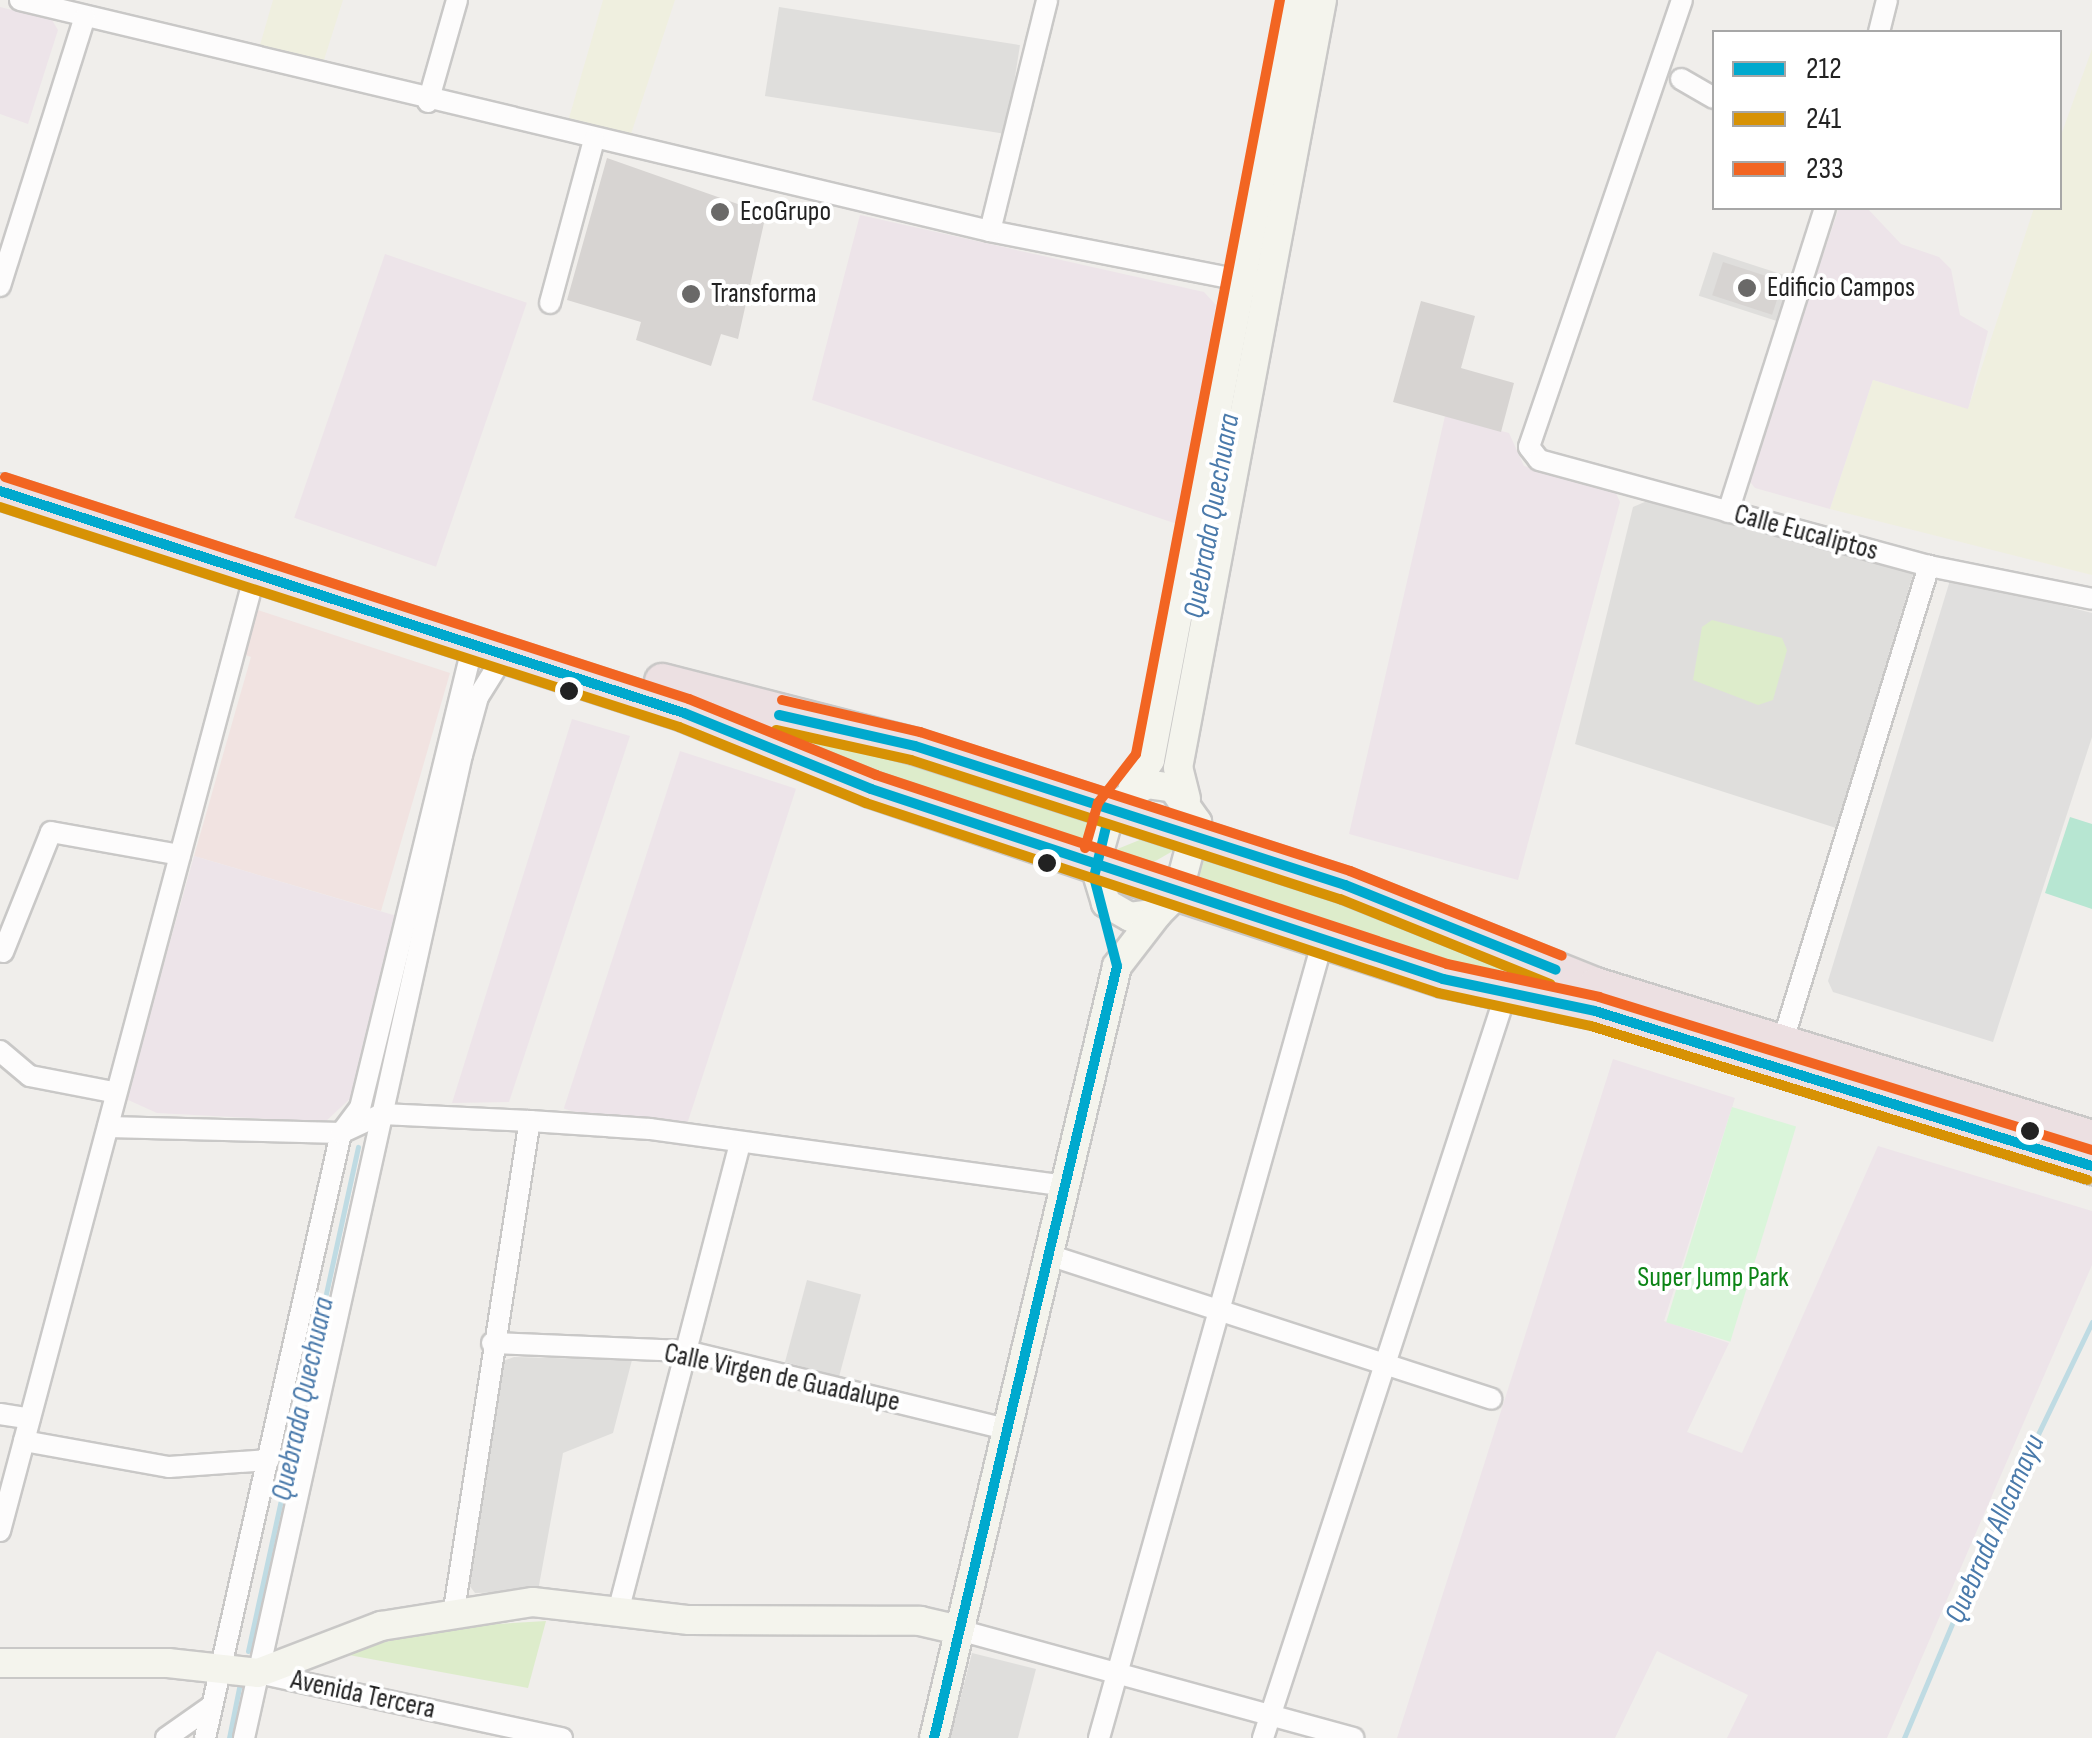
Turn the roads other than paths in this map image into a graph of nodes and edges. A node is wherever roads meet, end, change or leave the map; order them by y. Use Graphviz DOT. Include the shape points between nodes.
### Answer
graph roads {
  1 [pos="20,0"];
  2 [pos="457,0"];
  3 [pos="1047,0"];
  4 [pos="1294,0"];
  5 [pos="1322,0"];
  6 [pos="1682,0"];
  7 [pos="1887,0"];
  8 [pos="85,17"];
  9 [pos="1880,30"];
  10 [pos="1681,80"];
  11 [pos="1712,97"];
  12 [pos="428,102"];
  13 [pos="594,140"];
  14 [pos="1824,210"];
  15 [pos="990,231"];
  16 [pos="1243,281"];
  17 [pos="0,286"];
  18 [pos="1272,287"];
  19 [pos="550,303"];
  20 [pos="0,466"];
  21 [pos="0,491"];
  22 [pos="1728,512"];
  23 [pos="1929,566"];
  24 [pos="255,574"];
  25 [pos="2092,599"];
  26 [pos="489,649"];
  27 [pos="1122,799"];
  28 [pos="1186,799"];
  29 [pos="1152,824"];
  30 [pos="1192,846"];
  31 [pos="180,855"];
  32 [pos="1098,868"];
  33 [pos="1135,879"];
  34 [pos="1168,903"];
  35 [pos="1323,940"];
  36 [pos="3,952"];
  37 [pos="1117,966"];
  38 [pos="1506,993"];
  39 [pos="1784,1038"];
  40 [pos="0,1052"];
  41 [pos="112,1092"];
  42 [pos="382,1114"];
  43 [pos="530,1121"];
  44 [pos="108,1127"];
  45 [pos="341,1133"];
  46 [pos="2092,1138"];
  47 [pos="740,1142"];
  48 [pos="2092,1166"];
  49 [pos="1068,1186"];
  50 [pos="1052,1256"];
  51 [pos="1219,1310"];
  52 [pos="492,1343"];
  53 [pos="686,1351"];
  54 [pos="1388,1364"];
  55 [pos="1491,1398"];
  56 [pos="0,1414"];
  57 [pos="30,1418"];
  58 [pos="1010,1430"];
  59 [pos="24,1441"];
  60 [pos="269,1460"];
  61 [pos="0,1531"];
  62 [pos="619,1608"];
  63 [pos="454,1610"];
  64 [pos="959,1630"];
  65 [pos="0,1662"];
  66 [pos="222,1668"];
  67 [pos="258,1673"];
  68 [pos="1118,1674"];
  69 [pos="210,1707"];
  70 [pos="1272,1717"];
  71 [pos="500,1730"];
  72 [pos="166,1738"];
  73 [pos="205,1738"];
  74 [pos="244,1738"];
  75 [pos="562,1738"];
  76 [pos="934,1738"];
  77 [pos="1099,1738"];
  78 [pos="1263,1738"];
  79 [pos="1354,1738"];
  1 -- 8 [label="street"];
  2 -- 12 [label="street"];
  3 -- 15 [label="street"];
  4 -- 16 [label="main road"];
  5 -- 18 [label="main road"];
  6 -- 22 [label="street, Calle Eucaliptos" via="1529,446 1539,460"];
  7 -- 9 [label="street"];
  8 -- 12 [label="street"];
  8 -- 17 [label="street"];
  10 -- 11 [label="street"];
  12 -- 13 [label="street"];
  13 -- 15 [label="street"];
  13 -- 19 [label="street"];
  14 -- 22 [label="street"];
  15 -- 16 [label="street"];
  16 -- 18 [label="street"];
  16 -- 27 [label="main road" via="1150,760"];
  18 -- 28 [label="main road" via="1178,768"];
  20 -- 27 [label="highway" via="690,690"];
  21 -- 24 [label="highway"];
  22 -- 23 [label="street, Calle Eucaliptos"];
  23 -- 25 [label="street, Calle Eucaliptos"];
  23 -- 39 [label="street"];
  24 -- 26 [label="highway"];
  24 -- 31 [label="street"];
  26 -- 32 [label="highway"];
  26 -- 42 [label="street"];
  26 -- 45 [label="street" via="360,1108"];
  27 -- 28 [label="main road" via="1160,784"];
  27 -- 29 [label="highway"];
  27 -- 32 [label="main road"];
  28 -- 30 [label="main road" via="1197,822"];
  29 -- 30 [label="highway"];
  29 -- 32 [label="highway"];
  30 -- 33 [label="highway"];
  30 -- 34 [label="main road"];
  30 -- 39 [label="highway" via="1345,885 1595,985"];
  31 -- 36 [label="street" via="51,832"];
  31 -- 41 [label="street"];
  32 -- 33 [label="highway"];
  32 -- 34 [label="main road" via="1130,916"];
  32 -- 37 [label="main road"];
  33 -- 34 [label="highway"];
  34 -- 35 [label="highway"];
  34 -- 37 [label="main road"];
  35 -- 38 [label="highway"];
  35 -- 51 [label="street"];
  37 -- 49 [label="main road"];
  38 -- 48 [label="highway" via="1595,1011"];
  38 -- 54 [label="street"];
  39 -- 46 [label="highway"];
  40 -- 41 [label="street" via="30,1076"];
  41 -- 44 [label="street"];
  42 -- 43 [label="street"];
  42 -- 45 [label="street"];
  42 -- 67 [label="street"];
  43 -- 47 [label="street"];
  43 -- 52 [label="street"];
  44 -- 45 [label="street"];
  44 -- 57 [label="street"];
  45 -- 60 [label="street"];
  47 -- 49 [label="street"];
  47 -- 53 [label="street"];
  49 -- 50 [label="main road"];
  50 -- 51 [label="street"];
  50 -- 58 [label="main road"];
  51 -- 54 [label="street"];
  51 -- 68 [label="street"];
  52 -- 53 [label="street, Calle Virgen de Guadalupe"];
  52 -- 63 [label="street"];
  53 -- 58 [label="street, Calle Virgen de Guadalupe"];
  53 -- 62 [label="street"];
  54 -- 55 [label="street"];
  54 -- 70 [label="street"];
  56 -- 57 [label="street"];
  57 -- 59 [label="street"];
  58 -- 64 [label="main road"];
  59 -- 60 [label="street" via="169,1467"];
  59 -- 61 [label="street"];
  60 -- 66 [label="street"];
  62 -- 63 [label="main road" via="533,1602"];
  62 -- 64 [label="main road" via="688,1620 920,1620"];
  63 -- 67 [label="main road" via="381,1626"];
  64 -- 68 [label="street"];
  64 -- 76 [label="main road"];
  65 -- 66 [label="main road, Avenida Tercera"];
  66 -- 67 [label="main road, Avenida Tercera"];
  66 -- 69 [label="street"];
  67 -- 71 [label="street, Avenida Tercera"];
  67 -- 74 [label="street"];
  68 -- 70 [label="street"];
  68 -- 77 [label="street"];
  69 -- 72 [label="street"];
  69 -- 73 [label="street"];
  70 -- 78 [label="street"];
  70 -- 79 [label="street"];
  71 -- 75 [label="street, Avenida Tercera"];
}
